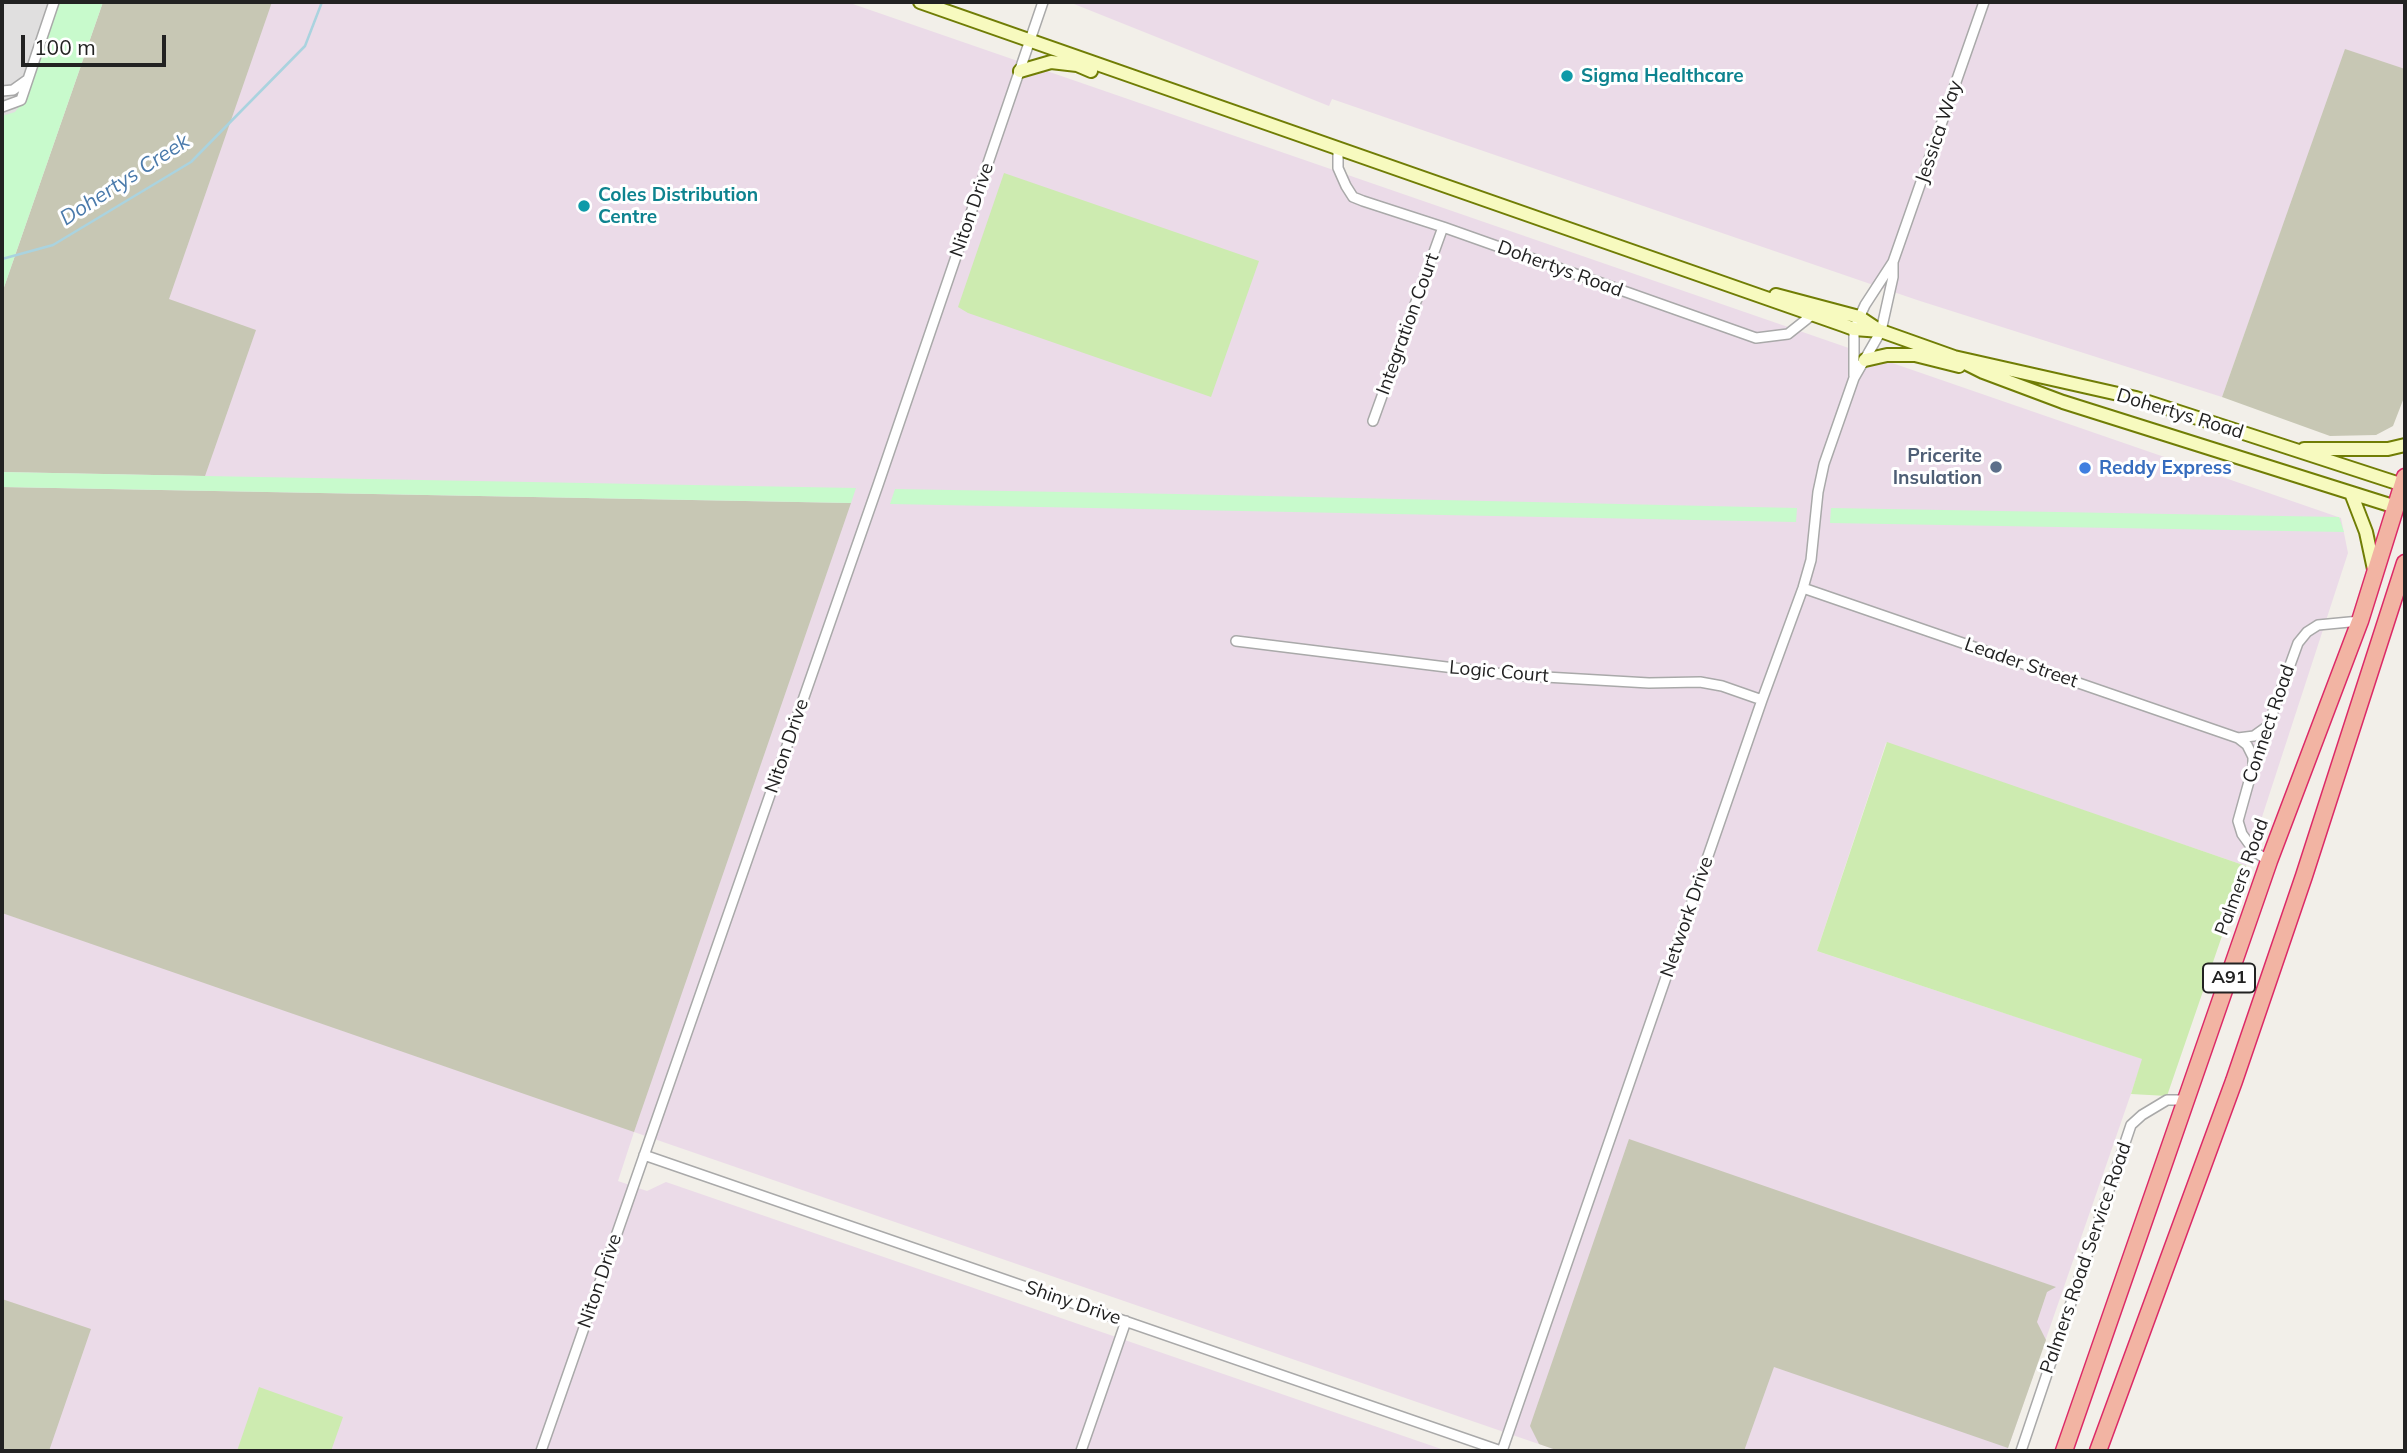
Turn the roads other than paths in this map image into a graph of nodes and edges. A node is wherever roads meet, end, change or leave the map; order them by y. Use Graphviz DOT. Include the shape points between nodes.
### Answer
graph roads {
  1 [pos="54,2"];
  2 [pos="920,2"];
  3 [pos="1043,2"];
  4 [pos="1984,2"];
  5 [pos="1030,40"];
  6 [pos="1020,71"];
  7 [pos="27,80"];
  8 [pos="2,91"];
  9 [pos="2,107"];
  10 [pos="1219,107"];
  11 [pos="1338,148"];
  12 [pos="1443,227"];
  13 [pos="1893,262"];
  14 [pos="1741,288"];
  15 [pos="1812,315"];
  16 [pos="1857,323"];
  17 [pos="1881,331"];
  18 [pos="1954,357"];
  19 [pos="1865,360"];
  20 [pos="1983,372"];
  21 [pos="1854,378"];
  22 [pos="1373,421"];
  23 [pos="2405,445"];
  24 [pos="2290,449"];
  25 [pos="2404,481"];
  26 [pos="2351,493"];
  27 [pos="2396,507"];
  28 [pos="2404,568"];
  29 [pos="2375,574"];
  30 [pos="1803,588"];
  31 [pos="2360,621"];
  32 [pos="1236,641"];
  33 [pos="1762,700"];
  34 [pos="2268,726"];
  35 [pos="2238,738"];
  36 [pos="2253,768"];
  37 [pos="2269,862"];
  38 [pos="2187,1100"];
  39 [pos="644,1155"];
  40 [pos="1126,1321"];
  41 [pos="541,1451"];
  42 [pos="1081,1451"];
  43 [pos="1501,1451"];
  44 [pos="2021,1451"];
  45 [pos="2064,1451"];
  46 [pos="2098,1451"];
  1 -- 7 [label="street"];
  2 -- 5 [label="main road, Dohertys Road"];
  3 -- 5 [label="street, Niton Drive"];
  4 -- 13 [label="street, Jessica Way"];
  5 -- 6 [label="street, Niton Drive"];
  5 -- 10 [label="main road, Dohertys Road"];
  6 -- 10 [label="main road" via="1051,62 1077,65 1181,102"];
  6 -- 39 [label="street, Niton Drive"];
  7 -- 8 [label="street" via="13,90"];
  7 -- 9 [label="street" via="21,100"];
  10 -- 11 [label="main road, Dohertys Road"];
  11 -- 12 [label="street, Dohertys Road" via="1338,168 1353,197"];
  11 -- 14 [label="main road, Dohertys Road"];
  12 -- 15 [label="street, Dohertys Road" via="1756,338 1788,334"];
  12 -- 22 [label="street, Integration Court"];
  13 -- 16 [label="street, Jessica Way"];
  13 -- 17 [label="street, Jessica Way"];
  14 -- 15 [label="main road, Dohertys Road"];
  14 -- 16 [label="main road, Dohertys Road" via="1792,299"];
  15 -- 16 [label="main road, Dohertys Road"];
  16 -- 17 [label="main road, Dohertys Road"];
  16 -- 21 [label="street, Network Drive"];
  17 -- 18 [label="main road, Dohertys Road"];
  17 -- 19 [label="street, Network Drive"];
  18 -- 20 [label="main road, Dohertys Road"];
  18 -- 24 [label="main road, Dohertys Road" via="2136,398"];
  19 -- 20 [label="main road" via="1914,355"];
  19 -- 21 [label="street, Network Drive"];
  20 -- 26 [label="main road, Dohertys Road" via="2063,402"];
  21 -- 30 [label="street, Network Drive" via="1821,478"];
  23 -- 24 [label="main road"];
  24 -- 25 [label="main road, Dohertys Road"];
  25 -- 27 [label="highway, Palmers Road / A91"];
  26 -- 27 [label="main road, Dohertys Road"];
  26 -- 29 [label="main road"];
  27 -- 29 [label="highway, Palmers Road / A91"];
  28 -- 46 [label="highway, A91" via="2234,1081"];
  29 -- 31 [label="highway, Palmers Road / A91"];
  30 -- 33 [label="street, Network Drive"];
  30 -- 35 [label="street, Leader Street"];
  31 -- 34 [label="street, Connect Road" via="2318,625 2307,632 2298,643"];
  31 -- 37 [label="highway, Palmers Road / A91"];
  32 -- 33 [label="street, Logic Court" via="1511,675 1700,682"];
  33 -- 43 [label="street, Network Drive"];
  34 -- 35 [label="street" via="2254,736"];
  34 -- 36 [label="street, Connect Road"];
  35 -- 36 [label="street" via="2253,757"];
  36 -- 37 [label="street, Connect Road" via="2238,821 2255,852"];
  37 -- 38 [label="highway, Palmers Road / A91"];
  38 -- 44 [label="street, Palmers Road Service Road" via="2167,1100 2131,1125"];
  38 -- 45 [label="highway, Palmers Road / A91"];
  39 -- 40 [label="street, Shiny Drive"];
  39 -- 41 [label="street, Niton Drive"];
  40 -- 42 [label="street"];
  40 -- 43 [label="street, Shiny Drive"];
}
